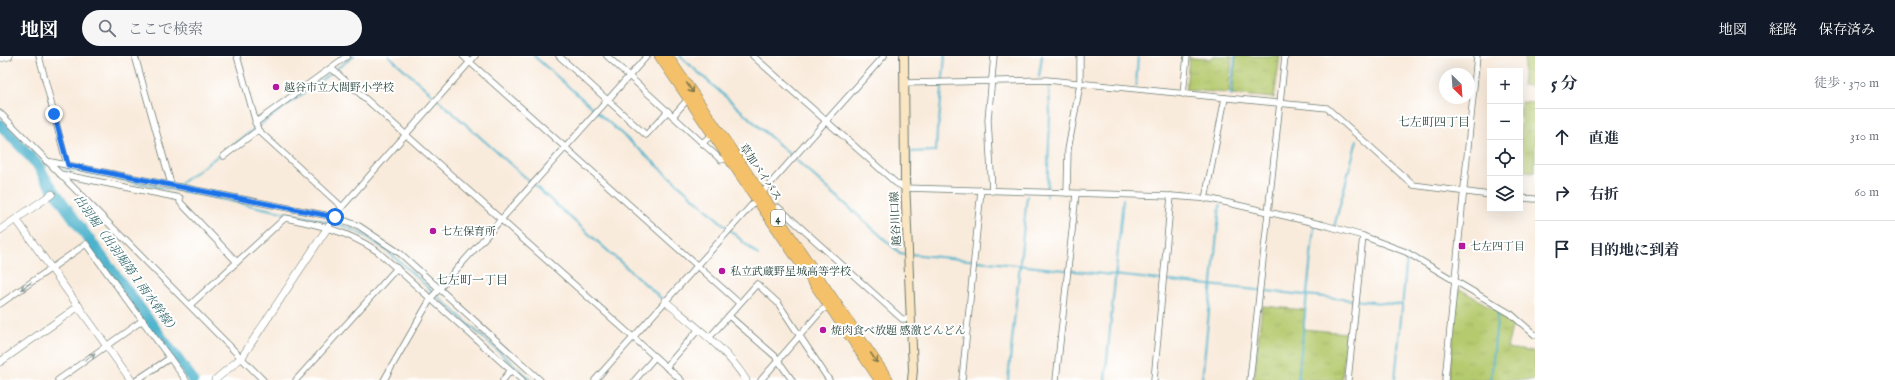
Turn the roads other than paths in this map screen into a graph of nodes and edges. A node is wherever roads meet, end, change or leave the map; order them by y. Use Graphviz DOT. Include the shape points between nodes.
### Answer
graph roads {
  1 [pos="9,56"];
  2 [pos="39,56"];
  3 [pos="135,56"];
  4 [pos="237,56"];
  5 [pos="347,56"];
  6 [pos="463,56"];
  7 [pos="475,56"];
  8 [pos="559,56"];
  9 [pos="607,56"];
  10 [pos="647,56"];
  11 [pos="659,56"];
  12 [pos="668,56"];
  13 [pos="753,56"];
  14 [pos="884,56"];
  15 [pos="904,56"];
  16 [pos="994,56"];
  17 [pos="1080,56"];
  18 [pos="1187,56"];
  19 [pos="1285,56"];
  20 [pos="1477,56"];
  21 [pos="0,58"];
  22 [pos="470,62"];
  23 [pos="331,68"];
  24 [pos="628,76"];
  25 [pos="991,82"];
  26 [pos="904,83"];
  27 [pos="1080,84"];
  28 [pos="1183,94"];
  29 [pos="1225,98"];
  30 [pos="608,99"];
  31 [pos="688,99"];
  32 [pos="1280,102"];
  33 [pos="668,111"];
  34 [pos="0,113"];
  35 [pos="673,116"];
  36 [pos="826,122"];
  37 [pos="255,124"];
  38 [pos="258,130"];
  39 [pos="405,134"];
  40 [pos="712,135"];
  41 [pos="702,143"];
  42 [pos="564,147"];
  43 [pos="224,156"];
  44 [pos="728,158"];
  45 [pos="46,161"];
  46 [pos="68,165"];
  47 [pos="60,174"];
  48 [pos="171,184"];
  49 [pos="905,188"];
  50 [pos="981,190"];
  51 [pos="992,191"];
  52 [pos="1464,192"];
  53 [pos="1067,193"];
  54 [pos="52,194"];
  55 [pos="1076,194"];
  56 [pos="1487,195"];
  57 [pos="759,196"];
  58 [pos="1171,196"];
  59 [pos="1523,198"];
  60 [pos="1205,199"];
  61 [pos="1535,199"];
  62 [pos="342,207"];
  63 [pos="774,211"];
  64 [pos="1267,212"];
  65 [pos="335,217"];
  66 [pos="16,219"];
  67 [pos="500,219"];
  68 [pos="328,227"];
  69 [pos="0,229"];
  70 [pos="1363,236"];
  71 [pos="237,262"];
  72 [pos="697,266"];
  73 [pos="52,268"];
  74 [pos="397,268"];
  75 [pos="1455,280"];
  76 [pos="438,289"];
  77 [pos="431,298"];
  78 [pos="665,301"];
  79 [pos="739,303"];
  80 [pos="0,304"];
  81 [pos="190,305"];
  82 [pos="79,306"];
  83 [pos="829,306"];
  84 [pos="729,316"];
  85 [pos="910,318"];
  86 [pos="142,320"];
  87 [pos="698,330"];
  88 [pos="1535,335"];
  89 [pos="800,336"];
  90 [pos="633,337"];
  91 [pos="709,338"];
  92 [pos="106,346"];
  93 [pos="242,357"];
  94 [pos="655,357"];
  95 [pos="170,358"];
  96 [pos="779,360"];
  97 [pos="0,362"];
  98 [pos="666,367"];
  99 [pos="511,370"];
  100 [pos="58,380"];
  101 [pos="131,380"];
  102 [pos="137,380"];
  103 [pos="186,380"];
  104 [pos="215,380"];
  105 [pos="263,380"];
  106 [pos="296,380"];
  107 [pos="384,380"];
  108 [pos="502,380"];
  109 [pos="522,380"];
  110 [pos="540,380"];
  111 [pos="595,380"];
  112 [pos="636,380"];
  113 [pos="680,380"];
  114 [pos="746,380"];
  115 [pos="761,380"];
  116 [pos="792,380"];
  117 [pos="829,380"];
  118 [pos="879,380"];
  119 [pos="889,380"];
  120 [pos="912,380"];
  121 [pos="962,380"];
  122 [pos="1056,380"];
  123 [pos="1154,380"];
  124 [pos="1250,380"];
  125 [pos="1348,380"];
  126 [pos="1445,380"];
  1 -- 21 [label="street"];
  2 -- 46 [label="street"];
  3 -- 48 [label="street"];
  4 -- 37 [label="street"];
  5 -- 23 [label="street"];
  6 -- 22 [label="street"];
  7 -- 22 [label="street"];
  8 -- 30 [label="street"];
  9 -- 24 [label="street"];
  10 -- 24 [label="street"];
  11 -- 31 [label="highway, 草加バイパス / 4"];
  12 -- 57 [label="highway, 草加バイパス / 4, one-way"];
  13 -- 36 [label="street"];
  14 -- 36 [label="street"];
  15 -- 26 [label="main road, 越谷川口線"];
  16 -- 25 [label="street"];
  17 -- 27 [label="street"];
  18 -- 28 [label="street"];
  19 -- 32 [label="street"];
  20 -- 52 [label="street"];
  22 -- 39 [label="street"];
  22 -- 42 [label="street"];
  23 -- 37 [label="street"];
  23 -- 39 [label="street"];
  24 -- 30 [label="street"];
  24 -- 33 [label="street"];
  25 -- 26 [label="street"];
  25 -- 27 [label="street" via="1047,80"];
  25 -- 51 [label="street" via="988,120"];
  26 -- 49 [label="main road, 越谷川口線"];
  27 -- 28 [label="street"];
  27 -- 53 [label="street" via="1068,150"];
  28 -- 29 [label="street"];
  29 -- 32 [label="street"];
  29 -- 60 [label="street"];
  30 -- 33 [label="street" via="646,135"];
  30 -- 42 [label="street"];
  31 -- 35 [label="street"];
  31 -- 40 [label="highway, 草加バイパス / 4"];
  32 -- 52 [label="street" via="1327,108 1414,185"];
  32 -- 64 [label="street"];
  33 -- 35 [label="street"];
  34 -- 45 [label="street"];
  35 -- 41 [label="street"];
  36 -- 49 [label="street"];
  36 -- 57 [label="street"];
  37 -- 38 [label="street"];
  38 -- 43 [label="street"];
  38 -- 62 [label="street"];
  39 -- 62 [label="street"];
  39 -- 67 [label="street"];
  40 -- 41 [label="street"];
  40 -- 44 [label="highway, 草加バイパス / 4"];
  41 -- 44 [label="street" via="721,160"];
  42 -- 67 [label="street"];
  42 -- 72 [label="street"];
  44 -- 57 [label="highway, 草加バイパス / 4"];
  45 -- 46 [label="street"];
  45 -- 47 [label="street"];
  46 -- 48 [label="street"];
  47 -- 71 [label="street" via="180,198 180,202"];
  47 -- 81 [label="street"];
  48 -- 65 [label="street"];
  49 -- 50 [label="street"];
  49 -- 85 [label="main road, 越谷川口線"];
  50 -- 51 [label="street"];
  50 -- 121 [label="street"];
  51 -- 53 [label="street"];
  52 -- 56 [label="street"];
  52 -- 75 [label="street"];
  53 -- 55 [label="street"];
  54 -- 66 [label="street"];
  55 -- 58 [label="street"];
  55 -- 122 [label="street"];
  57 -- 63 [label="highway, 草加バイパス / 4"];
  57 -- 72 [label="street"];
  57 -- 83 [label="highway, 草加バイパス / 4"];
  58 -- 60 [label="street"];
  58 -- 123 [label="street"];
  59 -- 61 [label="street"];
  60 -- 64 [label="street"];
  62 -- 65 [label="street"];
  63 -- 85 [label="street" via="778,207 902,319"];
  63 -- 119 [label="highway, 草加バイパス / 4, one-way"];
  64 -- 70 [label="street"];
  64 -- 124 [label="street"];
  65 -- 68 [label="street"];
  65 -- 76 [label="street" via="360,226 377,237 401,254"];
  66 -- 69 [label="street"];
  66 -- 73 [label="street"];
  67 -- 76 [label="street"];
  67 -- 90 [label="street"];
  68 -- 71 [label="street" via="285,218"];
  68 -- 74 [label="street" via="366,243"];
  68 -- 93 [label="street"];
  70 -- 75 [label="street" via="1406,252"];
  70 -- 125 [label="street"];
  71 -- 81 [label="street"];
  72 -- 78 [label="street"];
  72 -- 79 [label="street"];
  73 -- 80 [label="street, one-way"];
  73 -- 82 [label="street"];
  73 -- 86 [label="street" via="86,244"];
  74 -- 77 [label="street"];
  74 -- 106 [label="street"];
  75 -- 88 [label="street" via="1511,314"];
  75 -- 126 [label="street"];
  76 -- 77 [label="street"];
  76 -- 110 [label="street"];
  77 -- 99 [label="street"];
  77 -- 107 [label="street"];
  78 -- 87 [label="street"];
  78 -- 90 [label="street"];
  79 -- 84 [label="street"];
  79 -- 89 [label="street" via="757,284 778,303"];
  81 -- 93 [label="street"];
  82 -- 92 [label="street"];
  82 -- 97 [label="street"];
  83 -- 89 [label="street" via="822,310"];
  83 -- 118 [label="highway, 草加バイパス / 4"];
  84 -- 91 [label="street"];
  84 -- 96 [label="street"];
  85 -- 120 [label="main road, 越谷川口線"];
  86 -- 92 [label="street"];
  86 -- 95 [label="street"];
  87 -- 91 [label="street"];
  87 -- 98 [label="street"];
  89 -- 96 [label="street"];
  89 -- 117 [label="street"];
  90 -- 94 [label="street"];
  90 -- 111 [label="street"];
  91 -- 114 [label="street"];
  100 -- 92 [label="street, one-way"];
  92 -- 101 [label="street"];
  93 -- 104 [label="street"];
  93 -- 105 [label="street"];
  94 -- 98 [label="street"];
  94 -- 112 [label="street"];
  95 -- 102 [label="street"];
  95 -- 103 [label="street"];
  96 -- 115 [label="street"];
  96 -- 116 [label="street"];
  98 -- 113 [label="street"];
  99 -- 108 [label="street"];
  99 -- 109 [label="street"];
}
